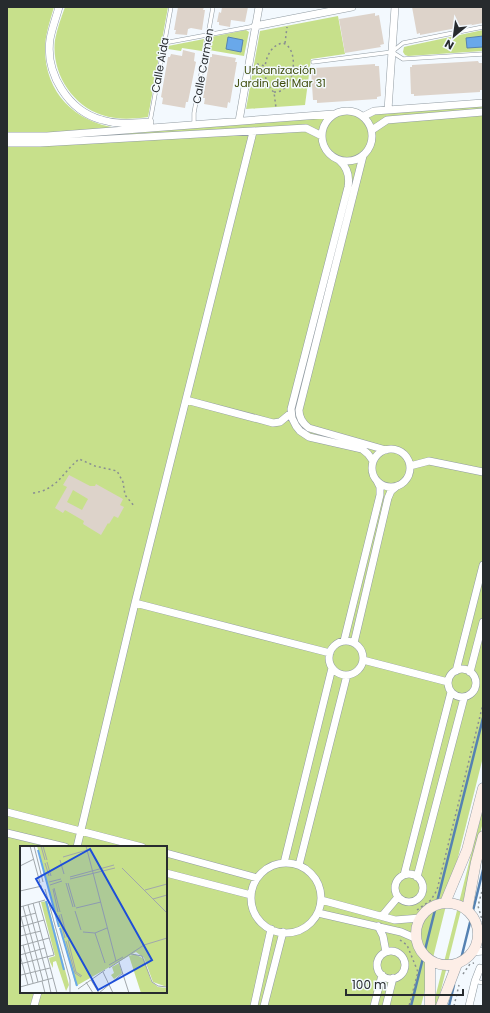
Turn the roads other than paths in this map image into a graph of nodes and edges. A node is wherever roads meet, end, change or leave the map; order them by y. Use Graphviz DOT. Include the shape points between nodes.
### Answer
graph roads {
  1 [pos="59,7"];
  2 [pos="171,7"];
  3 [pos="213,7"];
  4 [pos="258,7"];
  5 [pos="352,7"];
  6 [pos="395,7"];
  7 [pos="255,26"];
  8 [pos="483,27"];
  9 [pos="208,35"];
  10 [pos="164,43"];
  11 [pos="392,52"];
  12 [pos="483,54"];
  13 [pos="312,62"];
  14 [pos="483,103"];
  15 [pos="388,110"];
  16 [pos="483,112"];
  17 [pos="333,114"];
  18 [pos="364,116"];
  19 [pos="239,121"];
  20 [pos="150,122"];
  21 [pos="194,124"];
  22 [pos="372,130"];
  23 [pos="253,132"];
  24 [pos="7,136"];
  25 [pos="322,136"];
  26 [pos="7,143"];
  27 [pos="363,156"];
  28 [pos="339,160"];
  29 [pos="186,400"];
  30 [pos="291,413"];
  31 [pos="386,450"];
  32 [pos="373,461"];
  33 [pos="410,466"];
  34 [pos="483,472"];
  35 [pos="377,481"];
  36 [pos="397,486"];
  37 [pos="483,565"];
  38 [pos="135,603"];
  39 [pos="483,622"];
  40 [pos="344,641"];
  41 [pos="354,643"];
  42 [pos="330,653"];
  43 [pos="363,660"];
  44 [pos="332,668"];
  45 [pos="456,671"];
  46 [pos="470,672"];
  47 [pos="347,675"];
  48 [pos="448,682"];
  49 [pos="451,692"];
  50 [pos="464,698"];
  51 [pos="483,788"];
  52 [pos="7,812"];
  53 [pos="81,830"];
  54 [pos="7,833"];
  55 [pos="483,836"];
  56 [pos="61,846"];
  57 [pos="76,846"];
  58 [pos="138,846"];
  59 [pos="167,853"];
  60 [pos="284,862"];
  61 [pos="299,865"];
  62 [pos="167,873"];
  63 [pos="404,875"];
  64 [pos="417,877"];
  65 [pos="257,878"];
  66 [pos="251,895"];
  67 [pos="398,897"];
  68 [pos="321,900"];
  69 [pos="444,903"];
  70 [pos="467,910"];
  71 [pos="318,913"];
  72 [pos="382,916"];
  73 [pos="416,916"];
  74 [pos="378,926"];
  75 [pos="271,929"];
  76 [pos="282,932"];
  77 [pos="481,937"];
  78 [pos="417,939"];
  79 [pos="386,952"];
  80 [pos="478,958"];
  81 [pos="430,960"];
  82 [pos="457,964"];
  83 [pos="382,975"];
  84 [pos="393,978"];
  85 [pos="475,981"];
  86 [pos="483,983"];
  87 [pos="38,993"];
  88 [pos="34,1006"];
  89 [pos="254,1006"];
  90 [pos="264,1006"];
  91 [pos="374,1006"];
  92 [pos="386,1006"];
  93 [pos="430,1006"];
  94 [pos="441,1006"];
  95 [pos="469,1006"];
  1 -- 20 [label="street" via="50,39 50,54 57,81 68,98 84,112 100,120 118,124"];
  2 -- 10 [label="lane, Calle Aida"];
  3 -- 9 [label="lane, Calle Carmen"];
  4 -- 7 [label="street"];
  5 -- 7 [label="street"];
  6 -- 11 [label="street"];
  7 -- 9 [label="lane"];
  7 -- 19 [label="street"];
  8 -- 11 [label="lane" via="403,43"];
  9 -- 10 [label="lane"];
  9 -- 21 [label="lane, Calle Carmen"];
  10 -- 20 [label="lane, Calle Aida"];
  11 -- 12 [label="lane" via="403,59"];
  11 -- 13 [label="lane"];
  11 -- 15 [label="street"];
  14 -- 15 [label="street"];
  15 -- 18 [label="street" via="374,111"];
  16 -- 22 [label="street" via="386,120"];
  17 -- 18 [label="street" via="351,110"];
  17 -- 19 [label="street"];
  17 -- 25 [label="street" via="326,121"];
  18 -- 22 [label="street"];
  19 -- 21 [label="street"];
  21 -- 24 [label="street" via="47,136"];
  22 -- 27 [label="street" via="370,148"];
  23 -- 25 [label="street" via="306,128"];
  23 -- 26 [label="street"];
  23 -- 29 [label="street"];
  25 -- 28 [label="street" via="325,148"];
  27 -- 28 [label="street" via="352,161"];
  27 -- 31 [label="street" via="299,414 302,422 309,428"];
  28 -- 30 [label="street" via="348,173 348,187"];
  29 -- 30 [label="street" via="273,423 280,422"];
  29 -- 38 [label="street"];
  30 -- 32 [label="street" via="296,426 309,437 362,449"];
  31 -- 32 [label="street" via="378,454"];
  31 -- 33 [label="street" via="404,454"];
  32 -- 35 [label="street" via="372,470"];
  33 -- 34 [label="street" via="429,461"];
  33 -- 36 [label="street" via="406,479"];
  35 -- 36 [label="street" via="381,485"];
  35 -- 40 [label="street" via="380,495"];
  36 -- 41 [label="street" via="388,498"];
  37 -- 45 [label="street"];
  38 -- 42 [label="street"];
  38 -- 53 [label="street"];
  39 -- 46 [label="street"];
  40 -- 41 [label="street"];
  40 -- 42 [label="street" via="332,648"];
  41 -- 43 [label="street" via="363,653"];
  42 -- 44 [label="street"];
  43 -- 47 [label="street" via="357,672"];
  43 -- 48 [label="street"];
  44 -- 47 [label="street" via="337,673"];
  44 -- 60 [label="street"];
  45 -- 46 [label="street"];
  45 -- 48 [label="street" via="450,675"];
  46 -- 50 [label="street" via="476,685 473,692"];
  47 -- 61 [label="street"];
  48 -- 49 [label="street"];
  49 -- 50 [label="street"];
  49 -- 63 [label="street"];
  50 -- 64 [label="street"];
  51 -- 69 [label="main road" via="468,850"];
  52 -- 53 [label="street"];
  53 -- 57 [label="street"];
  53 -- 58 [label="street"];
  54 -- 56 [label="street"];
  55 -- 70 [label="main road"];
  59 -- 65 [label="street"];
  60 -- 61 [label="street"];
  60 -- 65 [label="street" via="269,867"];
  61 -- 68 [label="street" via="311,873 319,885"];
  62 -- 66 [label="street"];
  63 -- 64 [label="street"];
  63 -- 67 [label="street" via="396,884"];
  64 -- 67 [label="street" via="422,885 422,894 419,898 406,902"];
  65 -- 66 [label="street"];
  66 -- 75 [label="street" via="255,913 266,927"];
  67 -- 72 [label="street"];
  68 -- 71 [label="street"];
  68 -- 72 [label="street"];
  69 -- 70 [label="main road" via="461,905"];
  69 -- 73 [label="main road" via="430,907 423,914"];
  70 -- 77 [label="main road" via="476,919"];
  71 -- 74 [label="street"];
  71 -- 76 [label="street" via="308,925 295,932"];
  72 -- 73 [label="street" via="395,920"];
  73 -- 78 [label="main road"];
  74 -- 78 [label="street"];
  74 -- 79 [label="street"];
  75 -- 76 [label="street"];
  75 -- 89 [label="street"];
  76 -- 90 [label="street"];
  77 -- 80 [label="main road"];
  78 -- 81 [label="main road" via="422,953"];
  79 -- 83 [label="street" via="380,956 377,965"];
  79 -- 84 [label="street" via="397,952 405,962 400,975"];
  80 -- 82 [label="main road" via="469,957"];
  80 -- 85 [label="street"];
  81 -- 82 [label="main road" via="440,965"];
  81 -- 93 [label="main road"];
  82 -- 94 [label="main road"];
  83 -- 84 [label="street"];
  83 -- 91 [label="street"];
  84 -- 92 [label="street"];
  85 -- 86 [label="lane"];
  85 -- 95 [label="street"];
  87 -- 88 [label="street"];
}
